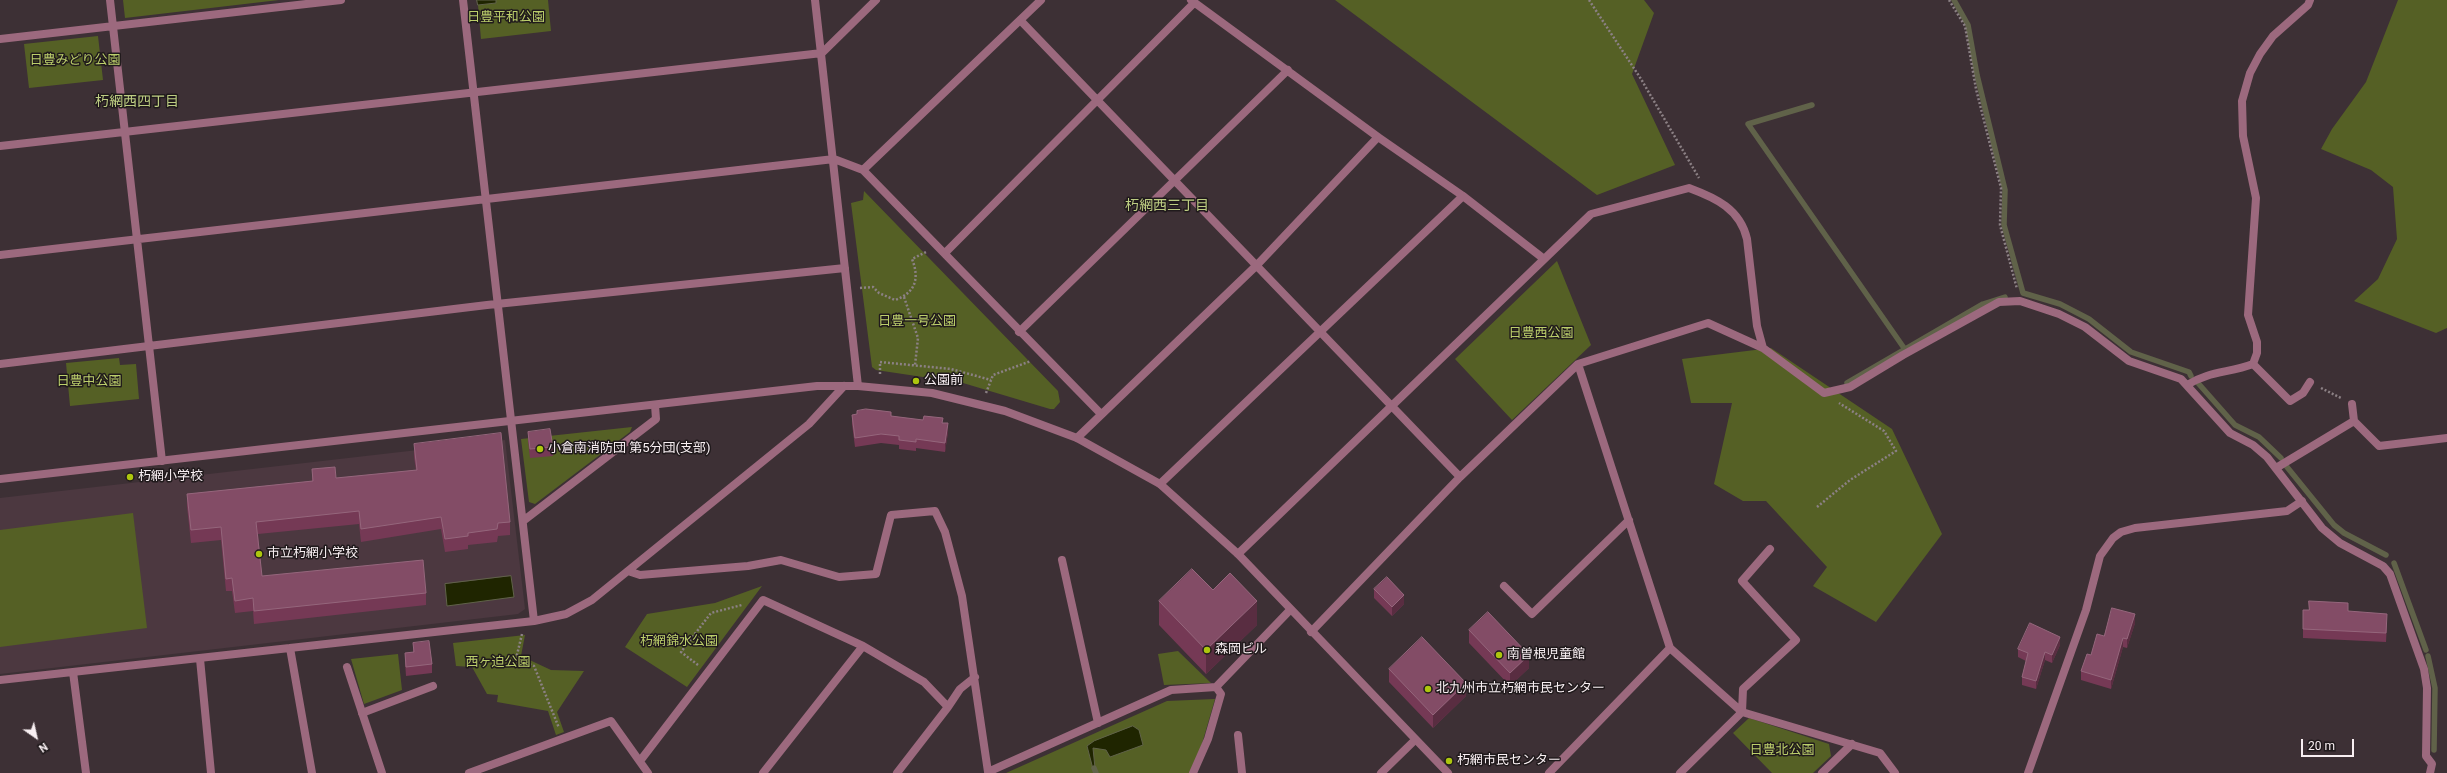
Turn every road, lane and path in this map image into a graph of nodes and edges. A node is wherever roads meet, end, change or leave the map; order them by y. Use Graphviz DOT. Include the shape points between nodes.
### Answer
graph roads {
  1 [pos="110,0"];
  2 [pos="340,0"];
  3 [pos="463,0"];
  4 [pos="815,0"];
  5 [pos="876,0"];
  6 [pos="1041,0"];
  7 [pos="1589,0"];
  8 [pos="1949,0"];
  9 [pos="2310,0"];
  10 [pos="1192,1"];
  11 [pos="1021,21"];
  12 [pos="113,25"];
  13 [pos="0,39"];
  14 [pos="822,53"];
  15 [pos="1288,70"];
  16 [pos="475,93"];
  17 [pos="1098,100"];
  18 [pos="125,130"];
  19 [pos="1378,137"];
  20 [pos="0,146"];
  21 [pos="834,160"];
  22 [pos="863,170"];
  23 [pos="1175,180"];
  24 [pos="1702,192"];
  25 [pos="1463,196"];
  26 [pos="486,198"];
  27 [pos="138,239"];
  28 [pos="935,243"];
  29 [pos="945,253"];
  30 [pos="0,255"];
  31 [pos="1544,259"];
  32 [pos="1257,265"];
  33 [pos="845,268"];
  34 [pos="847,290"];
  35 [pos="904,297"];
  36 [pos="2020,301"];
  37 [pos="498,304"];
  38 [pos="1320,330"];
  39 [pos="1019,332"];
  40 [pos="148,348"];
  41 [pos="1763,348"];
  42 [pos="1032,360"];
  43 [pos="0,364"];
  44 [pos="1578,364"];
  45 [pos="2253,364"];
  46 [pos="915,365"];
  47 [pos="880,374"];
  48 [pos="991,380"];
  49 [pos="2310,382"];
  50 [pos="2187,385"];
  51 [pos="844,386"];
  52 [pos="858,386"];
  53 [pos="986,393"];
  54 [pos="1824,393"];
  55 [pos="2352,404"];
  56 [pos="655,405"];
  57 [pos="1391,405"];
  58 [pos="1100,414"];
  59 [pos="512,421"];
  60 [pos="2354,421"];
  61 [pos="1077,438"];
  62 [pos="2447,438"];
  63 [pos="162,461"];
  64 [pos="2277,467"];
  65 [pos="1460,477"];
  66 [pos="0,479"];
  67 [pos="1160,484"];
  68 [pos="2302,502"];
  69 [pos="1817,507"];
  70 [pos="1629,520"];
  71 [pos="523,521"];
  72 [pos="1770,549"];
  73 [pos="1238,554"];
  74 [pos="1062,560"];
  75 [pos="628,571"];
  76 [pos="1504,586"];
  77 [pos="763,600"];
  78 [pos="1290,610"];
  79 [pos="534,621"];
  80 [pos="1311,632"];
  81 [pos="522,636"];
  82 [pos="862,646"];
  83 [pos="290,648"];
  84 [pos="1670,648"];
  85 [pos="200,659"];
  86 [pos="697,664"];
  87 [pos="347,667"];
  88 [pos="73,672"];
  89 [pos="975,678"];
  90 [pos="0,680"];
  91 [pos="433,686"];
  92 [pos="1216,687"];
  93 [pos="948,708"];
  94 [pos="1742,712"];
  95 [pos="362,713"];
  96 [pos="1098,723"];
  97 [pos="1238,735"];
  98 [pos="563,738"];
  99 [pos="1415,740"];
  100 [pos="1852,744"];
  101 [pos="640,761"];
  102 [pos="988,772"];
  103 [pos="86,773"];
  104 [pos="211,773"];
  105 [pos="312,773"];
  106 [pos="382,773"];
  107 [pos="469,773"];
  108 [pos="648,773"];
  109 [pos="763,773"];
  110 [pos="897,773"];
  111 [pos="1193,773"];
  112 [pos="1242,773"];
  113 [pos="1380,773"];
  114 [pos="1448,773"];
  115 [pos="1549,773"];
  116 [pos="1680,773"];
  117 [pos="1822,773"];
  118 [pos="1895,773"];
  119 [pos="2028,773"];
  120 [pos="2430,773"];
  1 -- 12 [label="street"];
  2 -- 12 [label="street"];
  3 -- 16 [label="street"];
  4 -- 14 [label="street"];
  5 -- 14 [label="street"];
  6 -- 11 [label="street"];
  7 -- 24 [label="path" via="1641,79 1700,180"];
  8 -- 36 [label="path" via="1965,26 1976,89 2001,188 2000,225"];
  9 -- 45 [label="street" via="2308,5 2273,36 2260,54 2250,72 2242,101 2243,136 2256,198 2248,315 2258,342 2258,353"];
  10 -- 15 [label="street"];
  10 -- 17 [label="street"];
  11 -- 17 [label="street"];
  11 -- 22 [label="street"];
  12 -- 13 [label="street"];
  12 -- 18 [label="street"];
  14 -- 16 [label="street"];
  14 -- 21 [label="street"];
  15 -- 19 [label="street"];
  15 -- 23 [label="street"];
  16 -- 18 [label="street"];
  16 -- 26 [label="street"];
  17 -- 23 [label="street"];
  17 -- 29 [label="street"];
  18 -- 20 [label="street"];
  18 -- 27 [label="street"];
  19 -- 25 [label="street"];
  19 -- 32 [label="street"];
  21 -- 22 [label="street"];
  21 -- 26 [label="street"];
  21 -- 33 [label="street"];
  22 -- 28 [label="street"];
  23 -- 32 [label="street"];
  23 -- 39 [label="street"];
  24 -- 31 [label="street" via="1689,188 1591,214"];
  24 -- 41 [label="street" via="1732,210 1744,226 1757,326"];
  25 -- 31 [label="street"];
  25 -- 38 [label="street"];
  26 -- 27 [label="street"];
  26 -- 37 [label="street"];
  27 -- 30 [label="street"];
  27 -- 40 [label="street"];
  28 -- 29 [label="street"];
  28 -- 35 [label="path" via="912,259 917,278 912,290"];
  29 -- 39 [label="street"];
  31 -- 57 [label="street"];
  32 -- 38 [label="street"];
  32 -- 58 [label="street"];
  33 -- 34 [label="street"];
  33 -- 37 [label="street"];
  34 -- 35 [label="path" via="873,287 895,300"];
  34 -- 52 [label="street"];
  35 -- 46 [label="path" via="918,338"];
  36 -- 50 [label="street" via="2059,314 2085,327 2129,361 2181,379"];
  36 -- 54 [label="street" via="1999,302 1850,387"];
  37 -- 40 [label="street"];
  37 -- 59 [label="street"];
  38 -- 57 [label="street"];
  38 -- 67 [label="street"];
  39 -- 58 [label="street"];
  40 -- 43 [label="street"];
  40 -- 63 [label="street"];
  41 -- 44 [label="street" via="1708,323"];
  41 -- 54 [label="street"];
  42 -- 48 [label="path" via="993,375"];
  44 -- 65 [label="street"];
  44 -- 70 [label="street"];
  45 -- 49 [label="street" via="2290,400 2302,393"];
  45 -- 50 [label="street" via="2237,370 2202,376"];
  46 -- 47 [label="path" via="880,362"];
  46 -- 48 [label="path" via="951,369"];
  48 -- 53 [label="path"];
  49 -- 55 [label="path"];
  50 -- 64 [label="street" via="2230,433 2253,445"];
  51 -- 52 [label="street"];
  51 -- 56 [label="street" via="817,386"];
  51 -- 75 [label="street" via="808,424"];
  52 -- 61 [label="street" via="932,393 956,398 1005,411"];
  54 -- 69 [label="path" via="1884,431 1896,451 1850,480"];
  55 -- 60 [label="street"];
  56 -- 59 [label="street"];
  56 -- 71 [label="street" via="656,419"];
  57 -- 65 [label="street"];
  57 -- 73 [label="street"];
  58 -- 61 [label="street"];
  59 -- 63 [label="street"];
  59 -- 71 [label="street"];
  60 -- 62 [label="street" via="2379,446"];
  60 -- 64 [label="street"];
  61 -- 67 [label="street"];
  63 -- 66 [label="street"];
  64 -- 68 [label="street"];
  65 -- 80 [label="street"];
  67 -- 73 [label="street"];
  68 -- 119 [label="street" via="2287,511 2135,528 2121,532 2113,538 2100,556 2086,610"];
  68 -- 120 [label="street" via="2322,528 2340,543 2383,566 2390,574 2424,669 2427,688 2426,756 2432,764"];
  70 -- 76 [label="street" via="1532,614"];
  70 -- 84 [label="street"];
  71 -- 79 [label="street"];
  72 -- 94 [label="street" via="1742,582 1796,640 1743,689"];
  73 -- 78 [label="street"];
  74 -- 96 [label="street"];
  75 -- 79 [label="street" via="592,600 566,614"];
  75 -- 89 [label="street" via="640,575 748,566 781,560 839,577 876,574 891,515 934,511 945,532 962,596"];
  77 -- 82 [label="street"];
  77 -- 86 [label="path" via="711,613 681,652"];
  77 -- 101 [label="street"];
  78 -- 80 [label="street"];
  78 -- 92 [label="street"];
  79 -- 83 [label="street"];
  80 -- 99 [label="street"];
  81 -- 98 [label="path" via="516,659 534,666 550,700"];
  82 -- 93 [label="street" via="924,682"];
  82 -- 109 [label="street"];
  83 -- 85 [label="street"];
  83 -- 105 [label="street"];
  84 -- 94 [label="street"];
  84 -- 115 [label="street"];
  85 -- 88 [label="street"];
  85 -- 104 [label="street"];
  87 -- 95 [label="street"];
  88 -- 90 [label="street"];
  88 -- 103 [label="street"];
  89 -- 93 [label="street" via="960,689"];
  89 -- 102 [label="street"];
  91 -- 95 [label="street"];
  92 -- 96 [label="street" via="1171,690"];
  92 -- 111 [label="street" via="1220,694 1218,702 1208,739"];
  93 -- 110 [label="street"];
  94 -- 100 [label="street"];
  94 -- 116 [label="street"];
  95 -- 106 [label="street"];
  96 -- 102 [label="street"];
  97 -- 112 [label="street"];
  98 -- 101 [label="street" via="611,721"];
  98 -- 107 [label="street"];
  99 -- 113 [label="street"];
  99 -- 114 [label="street"];
  100 -- 117 [label="street"];
  100 -- 118 [label="street" via="1880,753"];
  101 -- 108 [label="street"];
}
